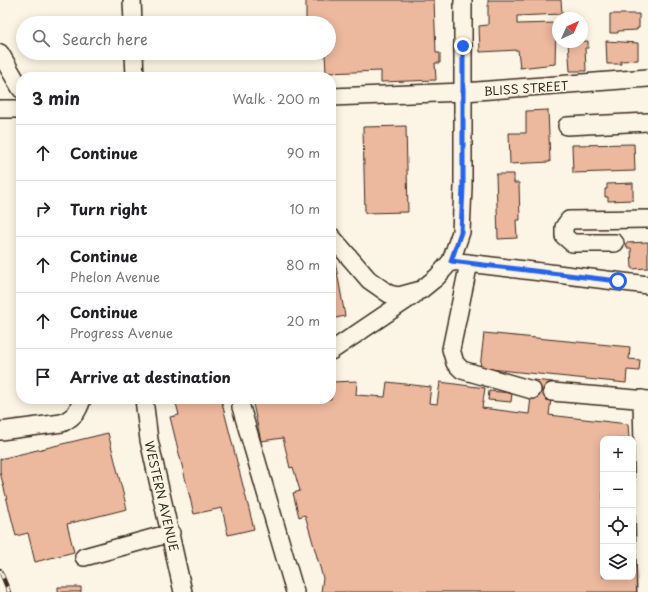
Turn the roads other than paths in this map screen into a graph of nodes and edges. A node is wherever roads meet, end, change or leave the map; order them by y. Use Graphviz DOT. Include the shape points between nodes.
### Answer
graph roads {
  1 [pos="132,0"];
  2 [pos="463,0"];
  3 [pos="133,16"];
  4 [pos="0,53"];
  5 [pos="134,60"];
  6 [pos="135,72"];
  7 [pos="648,78"];
  8 [pos="16,80"];
  9 [pos="464,92"];
  10 [pos="336,97"];
  11 [pos="0,109"];
  12 [pos="16,109"];
  13 [pos="648,122"];
  14 [pos="567,126"];
  15 [pos="648,219"];
  16 [pos="336,241"];
  17 [pos="615,243"];
  18 [pos="451,261"];
  19 [pos="469,263"];
  20 [pos="648,285"];
  21 [pos="421,290"];
  22 [pos="336,348"];
  23 [pos="532,390"];
  24 [pos="552,392"];
  25 [pos="645,400"];
  26 [pos="80,404"];
  27 [pos="144,404"];
  28 [pos="241,404"];
  29 [pos="0,431"];
  30 [pos="171,533"];
  31 [pos="647,544"];
  32 [pos="84,556"];
  33 [pos="183,592"];
  34 [pos="295,592"];
  35 [pos="646,592"];
  1 -- 3 [label="street"];
  2 -- 9 [label="street"];
  4 -- 8 [label="street"];
  5 -- 6 [label="street"];
  7 -- 9 [label="street, BLISS STREET"];
  9 -- 10 [label="street, BLISS STREET"];
  9 -- 18 [label="street" via="461,232"];
  11 -- 12 [label="street"];
  13 -- 14 [label="street"];
  15 -- 17 [label="street" via="569,220 564,228 564,236 572,243"];
  16 -- 21 [label="street" via="369,280 389,294 399,296"];
  18 -- 19 [label="street"];
  18 -- 21 [label="street"];
  19 -- 20 [label="street"];
  19 -- 23 [label="street" via="451,349 455,363 462,370"];
  21 -- 22 [label="street"];
  24 -- 25 [label="street"];
  25 -- 31 [label="street"];
  26 -- 29 [label="street" via="71,419 62,423"];
  27 -- 30 [label="street, WESTERN AVENUE" via="148,440"];
  28 -- 34 [label="street"];
  30 -- 32 [label="street"];
  30 -- 33 [label="street, WESTERN AVENUE"];
  31 -- 35 [label="street"];
}
